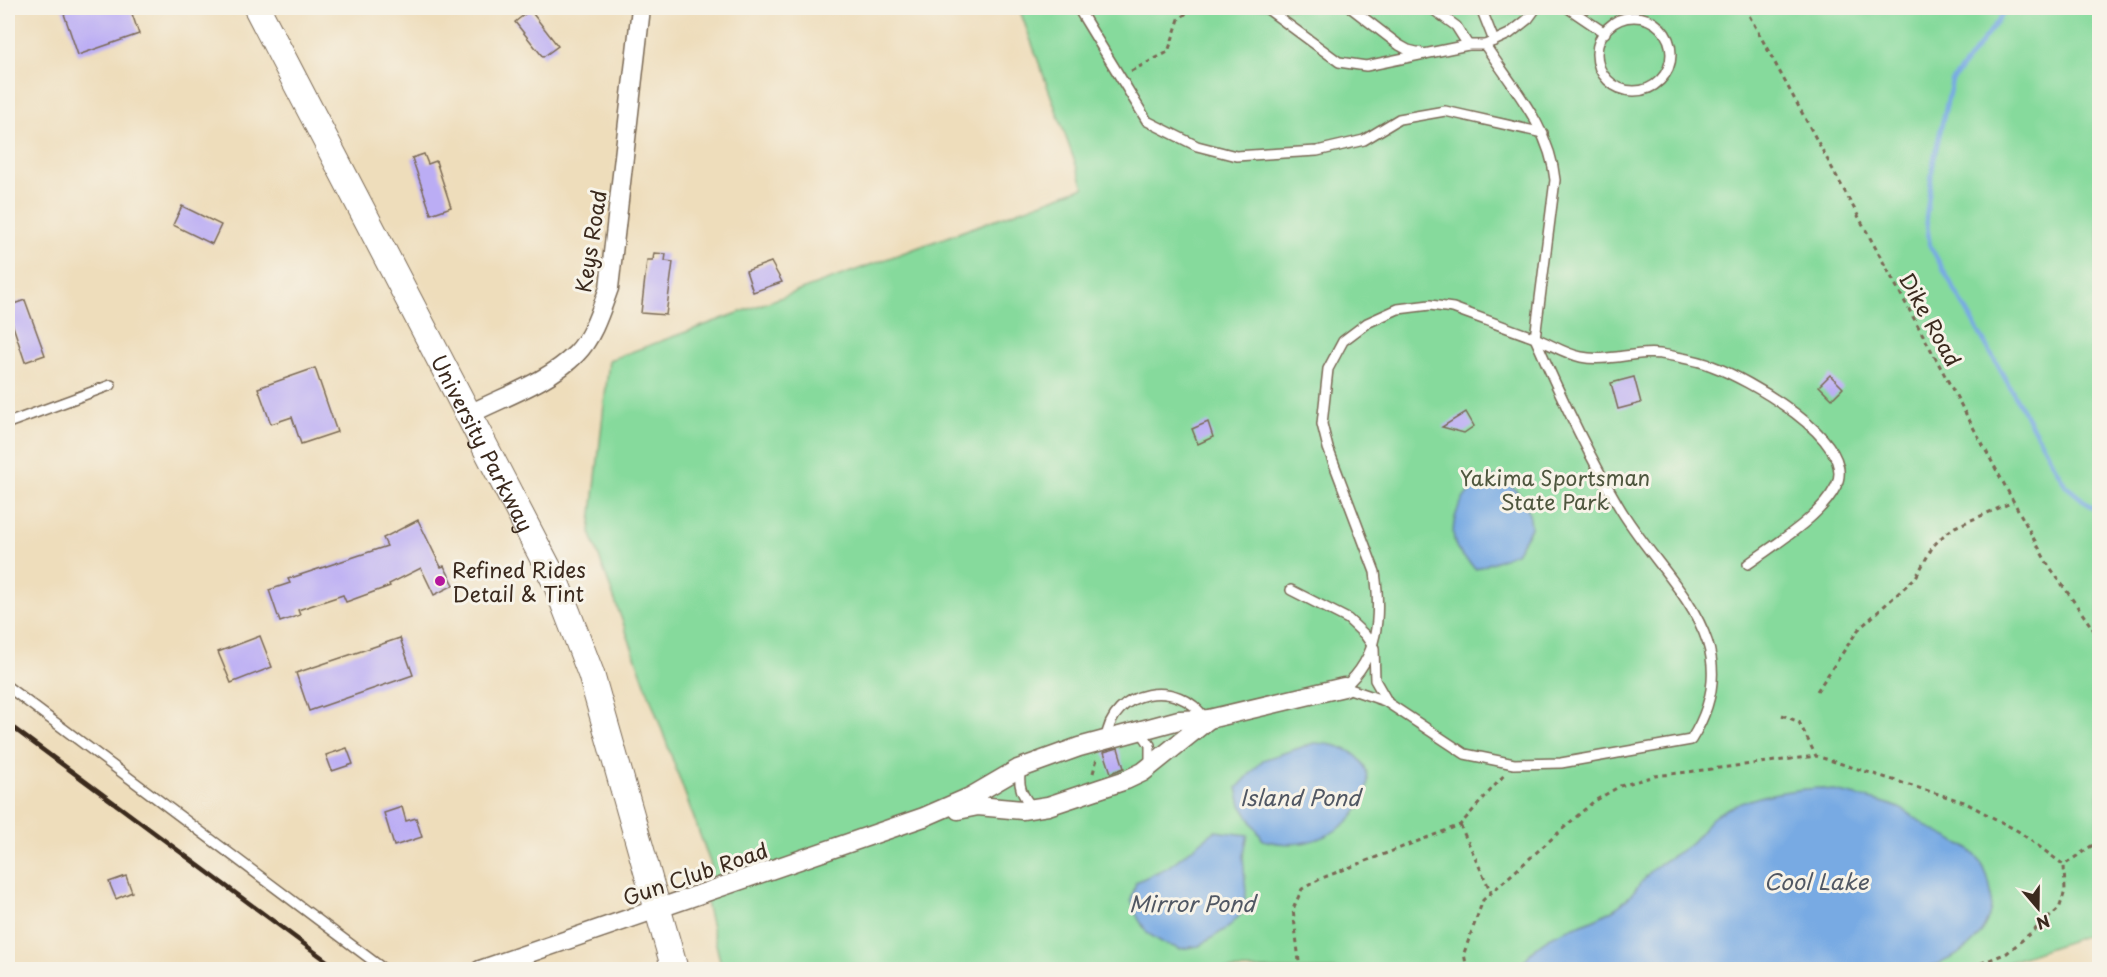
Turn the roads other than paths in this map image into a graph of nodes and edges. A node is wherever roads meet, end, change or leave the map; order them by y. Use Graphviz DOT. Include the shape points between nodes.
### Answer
graph roads {
  1 [pos="257,8"];
  2 [pos="641,8"];
  3 [pos="1078,8"];
  4 [pos="1266,8"];
  5 [pos="1351,8"];
  6 [pos="1431,8"];
  7 [pos="1481,8"];
  8 [pos="1536,8"];
  9 [pos="1568,8"];
  10 [pos="1605,33"];
  11 [pos="1489,43"];
  12 [pos="1468,45"];
  13 [pos="1428,55"];
  14 [pos="1543,133"];
  15 [pos="1535,338"];
  16 [pos="111,385"];
  17 [pos="470,414"];
  18 [pos="8,423"];
  19 [pos="1748,564"];
  20 [pos="1291,590"];
  21 [pos="1374,648"];
  22 [pos="8,687"];
  23 [pos="1344,687"];
  24 [pos="1388,703"];
  25 [pos="1207,719"];
  26 [pos="1140,730"];
  27 [pos="1099,742"];
  28 [pos="1149,767"];
  29 [pos="1021,768"];
  30 [pos="1033,808"];
  31 [pos="924,817"];
  32 [pos="658,910"];
  33 [pos="386,969"];
  34 [pos="480,969"];
  35 [pos="675,969"];
  1 -- 17 [label="main road, University Parkway"];
  2 -- 17 [label="street, Keys Road" via="609,288 601,311 577,353 555,371"];
  3 -- 14 [label="lane" via="1147,122 1197,146 1236,156 1317,151 1364,140 1399,119 1445,111"];
  4 -- 13 [label="lane" via="1339,62 1366,66"];
  5 -- 13 [label="lane" via="1408,50"];
  6 -- 12 [label="lane" via="1456,26"];
  7 -- 11 [label="lane"];
  8 -- 11 [label="lane" via="1528,19"];
  9 -- 10 [label="lane"];
  10 -- 10 [label="lane" via="1597,54 1608,80 1634,91 1648,89 1660,81 1672,55 1661,28 1635,17 1621,20"];
  11 -- 12 [label="lane"];
  11 -- 14 [label="lane"];
  12 -- 13 [label="lane"];
  14 -- 15 [label="lane" via="1552,156 1555,180"];
  15 -- 19 [label="lane" via="1582,357 1650,353 1711,365 1759,389 1816,431 1838,463 1836,486 1819,510"];
  15 -- 21 [label="lane" via="1453,308 1430,305 1398,309 1367,322 1343,341 1328,369 1322,424 1375,572"];
  15 -- 24 [label="lane" via="1598,472 1621,511 1683,591 1704,630 1713,664 1704,718 1691,740 1561,764 1514,764 1465,754"];
  16 -- 18 [label="lane"];
  17 -- 32 [label="main road, University Parkway" via="556,583 591,674"];
  20 -- 21 [label="lane" via="1348,619"];
  21 -- 23 [label="lane" via="1358,675"];
  21 -- 24 [label="lane" via="1373,672"];
  22 -- 33 [label="lane"];
  23 -- 24 [label="lane"];
  23 -- 25 [label="street, Gun Club Road"];
  25 -- 26 [label="street, Gun Club Road" via="1179,720"];
  25 -- 27 [label="lane" via="1186,699 1151,694 1131,700 1118,710"];
  25 -- 28 [label="street, Gun Club Road"];
  26 -- 27 [label="street, Gun Club Road"];
  26 -- 28 [label="lane" via="1150,745"];
  27 -- 29 [label="street, Gun Club Road"];
  28 -- 30 [label="street, Gun Club Road" via="1126,780"];
  29 -- 30 [label="lane" via="1022,794"];
  29 -- 31 [label="street, Gun Club Road"];
  30 -- 31 [label="street, Gun Club Road" via="978,806"];
  31 -- 32 [label="street, Gun Club Road"];
  32 -- 34 [label="street, Gun Club Road"];
  32 -- 35 [label="main road, University Parkway"];
}
